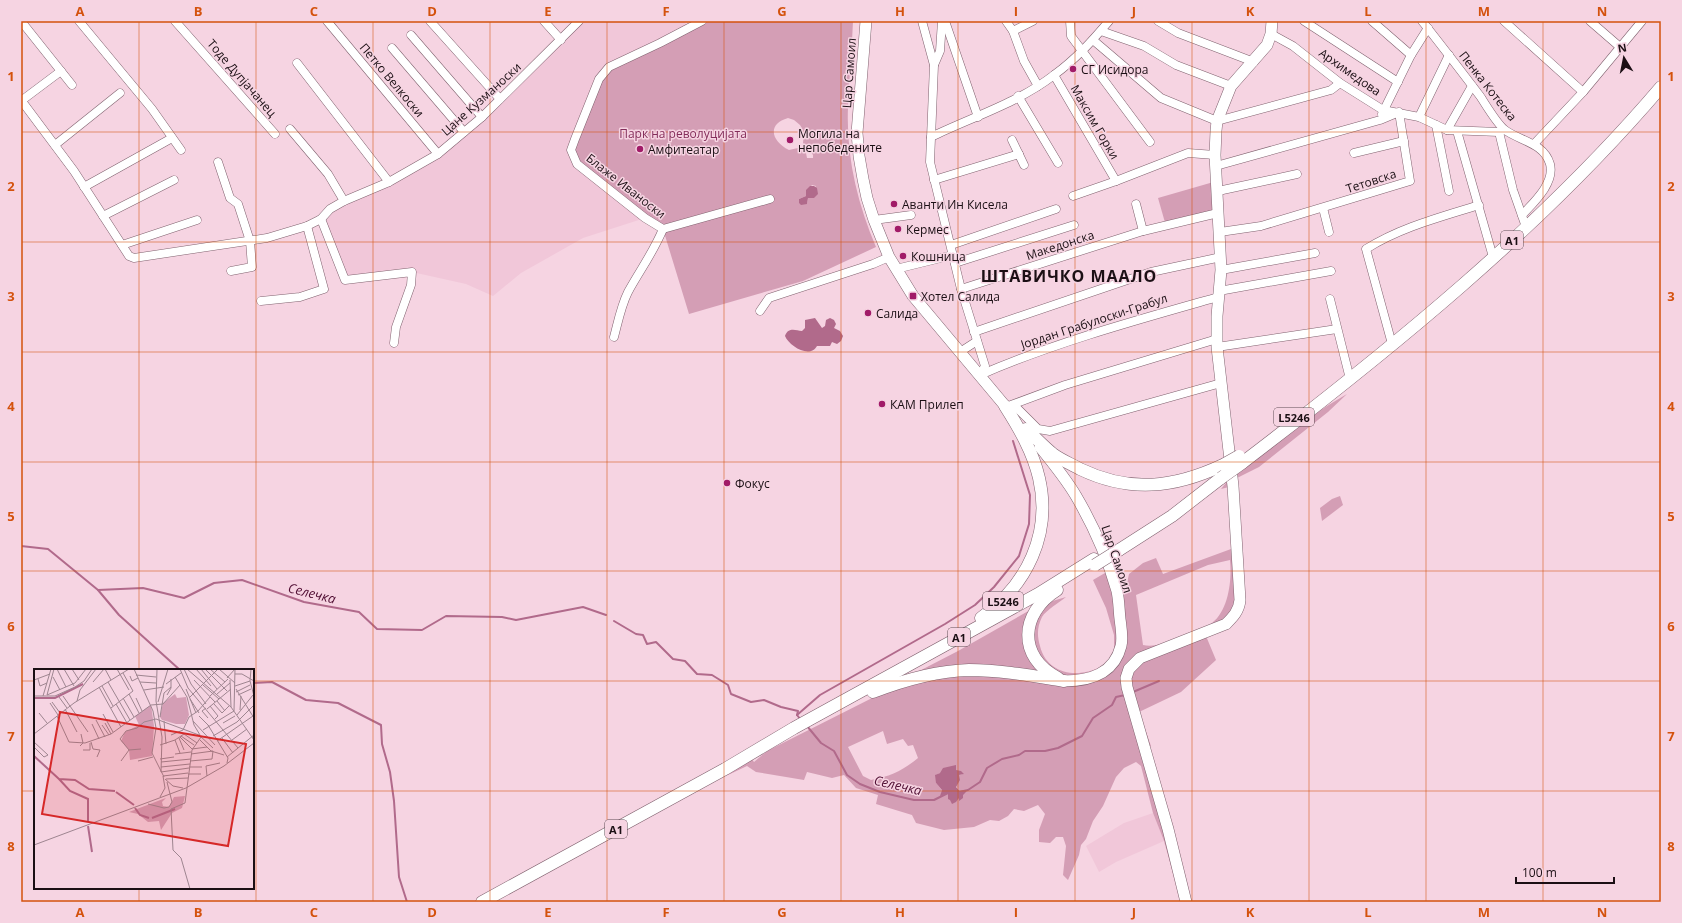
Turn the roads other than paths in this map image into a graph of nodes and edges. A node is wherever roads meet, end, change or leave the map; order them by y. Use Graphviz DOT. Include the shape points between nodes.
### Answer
graph roads {
  1 [pos="21,21"];
  2 [pos="79,21"];
  3 [pos="175,21"];
  4 [pos="327,21"];
  5 [pos="430,21"];
  6 [pos="544,21"];
  7 [pos="579,21"];
  8 [pos="702,21"];
  9 [pos="866,21"];
  10 [pos="922,21"];
  11 [pos="942,21"];
  12 [pos="945,21"];
  13 [pos="1006,21"];
  14 [pos="1033,21"];
  15 [pos="1070,21"];
  16 [pos="1109,21"];
  17 [pos="1158,21"];
  18 [pos="1272,21"];
  19 [pos="1304,21"];
  20 [pos="1372,21"];
  21 [pos="1504,21"];
  22 [pos="1590,21"];
  23 [pos="1642,21"];
  24 [pos="1425,24"];
  25 [pos="1100,31"];
  26 [pos="1013,32"];
  27 [pos="1271,34"];
  28 [pos="411,35"];
  29 [pos="561,40"];
  30 [pos="1093,40"];
  31 [pos="1620,47"];
  32 [pos="392,48"];
  33 [pos="1083,52"];
  34 [pos="1449,55"];
  35 [pos="1411,56"];
  36 [pos="1254,62"];
  37 [pos="297,63"];
  38 [pos="934,65"];
  39 [pos="61,71"];
  40 [pos="1054,75"];
  41 [pos="1398,82"];
  42 [pos="1340,83"];
  43 [pos="72,85"];
  44 [pos="1038,86"];
  45 [pos="1231,86"];
  46 [pos="1472,86"];
  47 [pos="1661,87"];
  48 [pos="1583,92"];
  49 [pos="120,93"];
  50 [pos="1018,96"];
  51 [pos="500,99"];
  52 [pos="21,100"];
  53 [pos="1383,110"];
  54 [pos="1399,112"];
  55 [pos="482,117"];
  56 [pos="978,117"];
  57 [pos="1420,117"];
  58 [pos="1217,120"];
  59 [pos="1380,120"];
  60 [pos="1436,125"];
  61 [pos="290,129"];
  62 [pos="1447,130"];
  63 [pos="1458,131"];
  64 [pos="1501,131"];
  65 [pos="464,132"];
  66 [pos="275,134"];
  67 [pos="931,137"];
  68 [pos="172,138"];
  69 [pos="1012,140"];
  70 [pos="1404,141"];
  71 [pos="1150,142"];
  72 [pos="1534,144"];
  73 [pos="55,145"];
  74 [pos="181,150"];
  75 [pos="1354,153"];
  76 [pos="438,154"];
  77 [pos="1018,154"];
  78 [pos="1215,155"];
  79 [pos="218,162"];
  80 [pos="1058,163"];
  81 [pos="1024,165"];
  82 [pos="1216,166"];
  83 [pos="1297,174"];
  84 [pos="174,180"];
  85 [pos="934,180"];
  86 [pos="1116,181"];
  87 [pos="389,182"];
  88 [pos="84,188"];
  89 [pos="1449,190"];
  90 [pos="1218,191"];
  91 [pos="1073,196"];
  92 [pos="770,198"];
  93 [pos="344,201"];
  94 [pos="1136,204"];
  95 [pos="1480,205"];
  96 [pos="1323,208"];
  97 [pos="1056,209"];
  98 [pos="1218,213"];
  99 [pos="1522,214"];
  100 [pos="911,215"];
  101 [pos="103,216"];
  102 [pos="321,219"];
  103 [pos="197,220"];
  104 [pos="874,220"];
  105 [pos="1074,225"];
  106 [pos="307,226"];
  107 [pos="1526,227"];
  108 [pos="663,229"];
  109 [pos="1143,232"];
  110 [pos="1220,232"];
  111 [pos="1329,232"];
  112 [pos="250,241"];
  113 [pos="122,245"];
  114 [pos="951,245"];
  115 [pos="1315,253"];
  116 [pos="889,257"];
  117 [pos="1221,257"];
  118 [pos="1493,257"];
  119 [pos="954,259"];
  120 [pos="896,269"];
  121 [pos="1221,270"];
  122 [pos="231,271"];
  123 [pos="1331,271"];
  124 [pos="961,290"];
  125 [pos="1218,294"];
  126 [pos="1330,299"];
  127 [pos="261,301"];
  128 [pos="760,311"];
  129 [pos="1336,329"];
  130 [pos="974,332"];
  131 [pos="614,337"];
  132 [pos="977,341"];
  133 [pos="394,343"];
  134 [pos="1217,343"];
  135 [pos="1392,344"];
  136 [pos="960,352"];
  137 [pos="980,375"];
  138 [pos="1350,379"];
  139 [pos="1221,383"];
  140 [pos="1010,405"];
  141 [pos="1026,429"];
  142 [pos="1237,458"];
  143 [pos="1094,562"];
  144 [pos="1064,681"];
  145 [pos="824,715"];
  146 [pos="749,755"];
  147 [pos="482,902"];
  148 [pos="1186,902"];
  1 -- 39 [label="street"];
  2 -- 68 [label="street" via="152,109"];
  3 -- 66 [label="street, Тоде Дупјачанец"];
  4 -- 76 [label="street, Петко Велкоски"];
  5 -- 51 [label="street"];
  6 -- 29 [label="street"];
  7 -- 29 [label="street, Цане Кузманоски"];
  8 -- 108 [label="street, Блаже Иваноски" via="609,67 599,80 571,150 577,164 645,218"];
  9 -- 104 [label="street, Цар Самоил / L5246" via="857,133 863,178"];
  10 -- 38 [label="street"];
  11 -- 38 [label="street" via="940,51"];
  12 -- 56 [label="street"];
  13 -- 26 [label="street"];
  14 -- 26 [label="street"];
  15 -- 33 [label="street" via="1071,36"];
  16 -- 25 [label="street"];
  17 -- 36 [label="street" via="1178,33"];
  18 -- 27 [label="street"];
  19 -- 41 [label="street"];
  20 -- 35 [label="street"];
  21 -- 48 [label="street"];
  22 -- 31 [label="street"];
  23 -- 31 [label="street"];
  24 -- 34 [label="street, Пенка Котеска"];
  24 -- 35 [label="street"];
  25 -- 30 [label="street"];
  25 -- 45 [label="street" via="1144,46 1176,65"];
  26 -- 44 [label="street" via="1024,61"];
  27 -- 36 [label="street" via="1267,45"];
  27 -- 42 [label="street, Архимедова" via="1293,46"];
  28 -- 55 [label="street"];
  29 -- 51 [label="street, Цане Кузманоски"];
  30 -- 33 [label="street"];
  30 -- 58 [label="street" via="1161,98"];
  31 -- 48 [label="street"];
  32 -- 65 [label="street, Петко Велкоски"];
  33 -- 40 [label="street"];
  33 -- 71 [label="street"];
  34 -- 46 [label="street, Пенка Котеска"];
  34 -- 57 [label="street"];
  35 -- 41 [label="street"];
  36 -- 45 [label="street"];
  37 -- 87 [label="street"];
  38 -- 67 [label="street"];
  39 -- 43 [label="street"];
  39 -- 52 [label="street"];
  40 -- 44 [label="street"];
  40 -- 86 [label="street, Максим Горки"];
  41 -- 53 [label="street"];
  42 -- 53 [label="street, Архимедова"];
  42 -- 58 [label="street" via="1331,90"];
  44 -- 50 [label="street"];
  45 -- 58 [label="street"];
  46 -- 62 [label="street"];
  46 -- 64 [label="street, Пенка Котеска"];
  47 -- 107 [label="main road, A1" via="1606,148"];
  48 -- 72 [label="street"];
  49 -- 73 [label="street"];
  50 -- 56 [label="street"];
  50 -- 80 [label="street"];
  51 -- 55 [label="street, Цане Кузманоски"];
  52 -- 73 [label="street, Цане Кузманоски"];
  53 -- 54 [label="street, Архимедова"];
  53 -- 59 [label="street"];
  54 -- 57 [label="street, Архимедова"];
  54 -- 59 [label="street"];
  54 -- 70 [label="street, Тетовска"];
  55 -- 65 [label="street, Цане Кузманоски"];
  56 -- 67 [label="street"];
  57 -- 60 [label="street, Архимедова"];
  58 -- 78 [label="street"];
  59 -- 82 [label="street"];
  60 -- 62 [label="street, Архимедова"];
  60 -- 89 [label="street"];
  61 -- 93 [label="street" via="328,174"];
  62 -- 63 [label="street, Архимедова"];
  63 -- 64 [label="street, Архимедова"];
  63 -- 95 [label="street"];
  64 -- 72 [label="street, Пенка Котеска"];
  64 -- 99 [label="street" via="1513,190"];
  65 -- 76 [label="street, Цане Кузманоски"];
  67 -- 85 [label="street" via="930,162"];
  68 -- 74 [label="street"];
  68 -- 88 [label="street"];
  69 -- 77 [label="street"];
  70 -- 75 [label="street"];
  70 -- 96 [label="street, Тетовска" via="1410,181"];
  72 -- 99 [label="street, Пенка Котеска" via="1543,152 1551,172 1538,198"];
  73 -- 88 [label="street, Цане Кузманоски"];
  76 -- 87 [label="street, Цане Кузманоски"];
  77 -- 81 [label="street"];
  77 -- 85 [label="street"];
  78 -- 82 [label="street"];
  78 -- 86 [label="street" via="1188,153"];
  79 -- 112 [label="street" via="230,198 238,204"];
  82 -- 90 [label="street"];
  83 -- 90 [label="street"];
  84 -- 101 [label="street"];
  85 -- 114 [label="street"];
  86 -- 91 [label="street"];
  87 -- 93 [label="street, Цане Кузманоски"];
  88 -- 101 [label="street, Цане Кузманоски"];
  90 -- 98 [label="street"];
  92 -- 108 [label="street, Блаже Иваноски"];
  93 -- 102 [label="street, Цане Кузманоски" via="330,209"];
  94 -- 109 [label="street"];
  95 -- 118 [label="street"];
  95 -- 135 [label="street" via="1419,223 1381,239 1366,249"];
  96 -- 110 [label="street, Тетовска" via="1262,226"];
  96 -- 111 [label="street"];
  97 -- 114 [label="street"];
  98 -- 109 [label="street, Македонска"];
  98 -- 110 [label="street"];
  99 -- 107 [label="street"];
  100 -- 104 [label="street"];
  101 -- 113 [label="street, Цане Кузманоски"];
  102 -- 106 [label="street, Цане Кузманоски"];
  102 -- 133 [label="street" via="345,280 412,272 411,285 396,327"];
  103 -- 113 [label="street"];
  104 -- 116 [label="street, Цар Самоил / L5246"];
  105 -- 119 [label="street"];
  106 -- 112 [label="street, Цане Кузманоски"];
  106 -- 127 [label="street" via="324,289 300,297"];
  107 -- 118 [label="main road, A1"];
  108 -- 131 [label="street" via="655,248 628,292"];
  109 -- 124 [label="street, Македонска"];
  110 -- 117 [label="street"];
  112 -- 113 [label="street, Цане Кузманоски" via="134,258 129,256"];
  112 -- 122 [label="street" via="252,267"];
  114 -- 119 [label="street"];
  115 -- 121 [label="street"];
  116 -- 120 [label="street, Цар Самоил / L5246"];
  116 -- 128 [label="street" via="769,298"];
  117 -- 121 [label="street"];
  117 -- 130 [label="street" via="1151,272"];
  118 -- 135 [label="main road, A1"];
  119 -- 120 [label="street"];
  119 -- 124 [label="street"];
  120 -- 136 [label="street, Цар Самоил / L5246" via="913,296"];
  121 -- 125 [label="street"];
  123 -- 125 [label="street"];
  124 -- 130 [label="street"];
  125 -- 134 [label="street"];
  125 -- 137 [label="street, Јордан Грабулоски-Грабул" via="1110,327"];
  126 -- 129 [label="street"];
  129 -- 134 [label="street"];
  129 -- 138 [label="street"];
  130 -- 132 [label="street"];
  132 -- 136 [label="street"];
  132 -- 137 [label="street" via="985,366"];
  134 -- 139 [label="street"];
  134 -- 140 [label="street" via="1065,385"];
  135 -- 138 [label="main road, A1"];
  136 -- 137 [label="street, Цар Самоил / L5246"];
  137 -- 140 [label="street, Цар Самоил / L5246"];
  138 -- 142 [label="main road, A1"];
  139 -- 140 [label="street" via="1050,431 1038,429"];
  139 -- 142 [label="street"];
  140 -- 141 [label="street, L5246"];
  140 -- 145 [label="main road, L5246" via="1016,424 1032,456 1041,492 1040,526 1034,553 1022,578 1006,599 973,624 872,680"];
  141 -- 142 [label="main road, L5246, bridge" via="1053,454 1084,470 1107,480 1147,486 1189,479"];
  141 -- 144 [label="street, Цар Самоил / L5246" via="1075,495 1091,523 1117,592 1121,646 1115,660 1106,671 1093,678"];
  142 -- 143 [label="main road, A1, bridge" via="1221,478 1172,516"];
  142 -- 148 [label="street" via="1235,525 1239,608 1226,624 1140,658 1129,669 1126,678"];
  143 -- 144 [label="main road, L5246" via="1049,595 1032,616 1028,626 1028,641 1039,666"];
  143 -- 145 [label="main road, A1"];
  144 -- 145 [label="main road, L5246" via="994,671 945,672 898,682"];
  145 -- 146 [label="main road, L5246"];
  146 -- 147 [label="main road, A1"];
}
